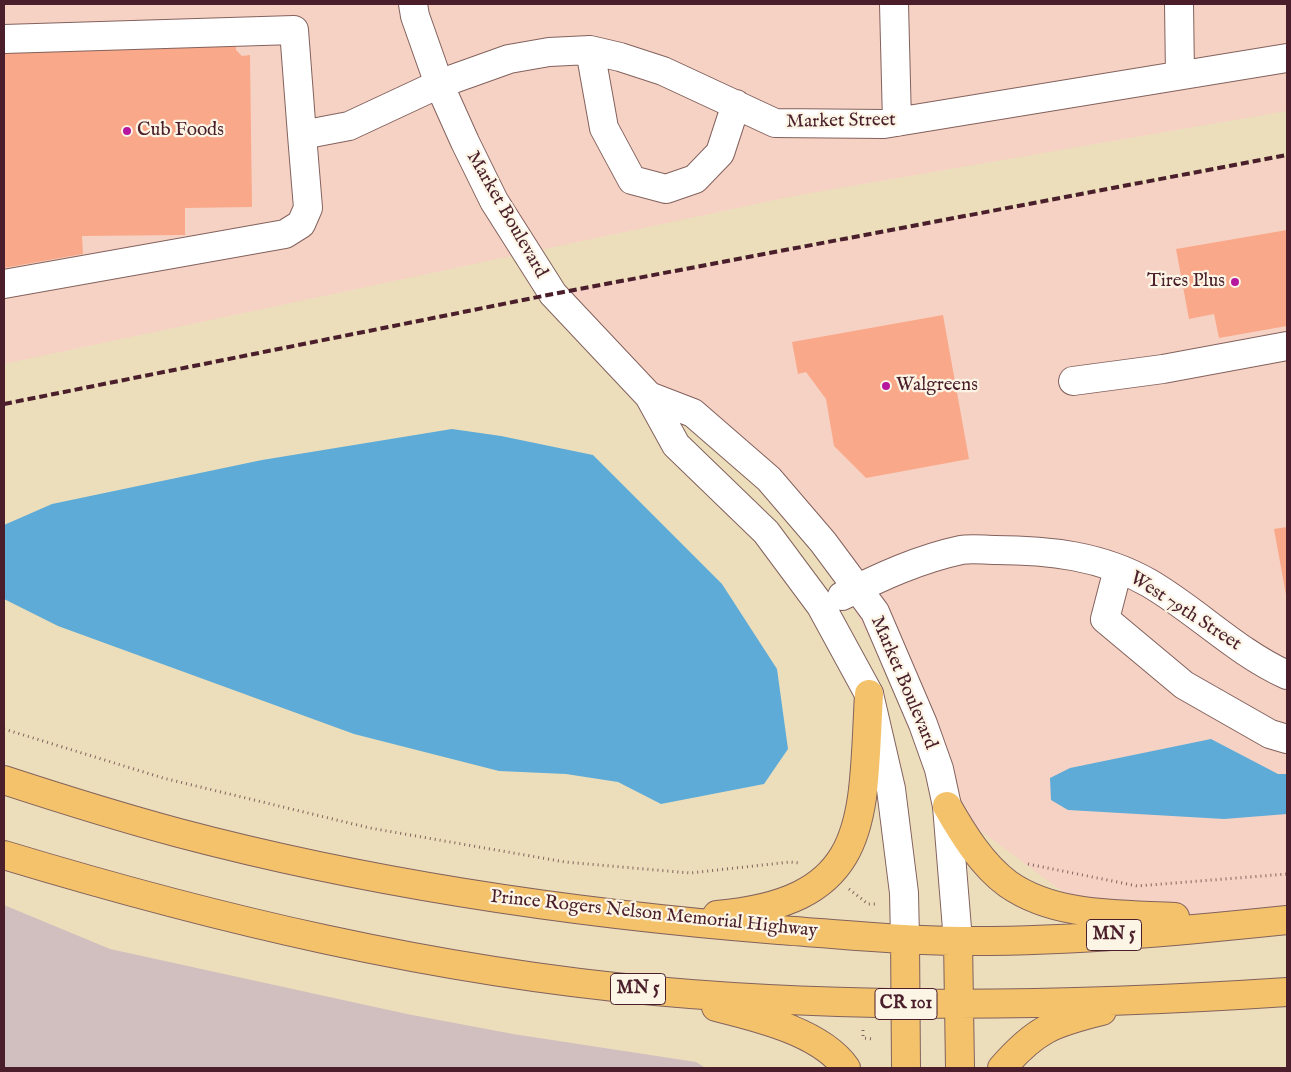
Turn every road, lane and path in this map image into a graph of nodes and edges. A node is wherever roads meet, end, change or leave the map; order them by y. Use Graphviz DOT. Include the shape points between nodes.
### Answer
graph roads {
  1 [pos="413,4"];
  2 [pos="894,4"];
  3 [pos="1179,4"];
  4 [pos="4,39"];
  5 [pos="590,50"];
  6 [pos="1287,58"];
  7 [pos="1180,75"];
  8 [pos="439,84"];
  9 [pos="736,104"];
  10 [pos="896,122"];
  11 [pos="302,135"];
  12 [pos="4,284"];
  13 [pos="1287,346"];
  14 [pos="1073,381"];
  15 [pos="649,396"];
  16 [pos="1118,569"];
  17 [pos="857,588"];
  18 [pos="821,606"];
  19 [pos="1287,675"];
  20 [pos="868,694"];
  21 [pos="4,729"];
  22 [pos="1287,739"];
  23 [pos="4,780"];
  24 [pos="947,806"];
  25 [pos="4,855"];
  26 [pos="1287,874"];
  27 [pos="829,877"];
  28 [pos="1008,883"];
  29 [pos="904,903"];
  30 [pos="868,904"];
  31 [pos="868,910"];
  32 [pos="646,917"];
  33 [pos="1278,921"];
  34 [pos="905,939"];
  35 [pos="958,941"];
  36 [pos="651,991"];
  37 [pos="1287,992"];
  38 [pos="1179,999"];
  39 [pos="906,1002"];
  40 [pos="960,1003"];
  41 [pos="863,1030"];
  42 [pos="873,1039"];
  43 [pos="846,1068"];
  44 [pos="906,1068"];
  45 [pos="960,1068"];
  46 [pos="1002,1068"];
  1 -- 8 [label="street, Market Boulevard"];
  2 -- 10 [label="street"];
  3 -- 7 [label="street"];
  4 -- 11 [label="street" via="294,30"];
  5 -- 8 [label="street, Market Street" via="549,52 509,59"];
  5 -- 9 [label="street, Market Street" via="663,71"];
  5 -- 9 [label="street" via="604,128 632,180 666,189 695,179 720,153"];
  6 -- 7 [label="street, Market Street"];
  7 -- 10 [label="street, Market Street"];
  8 -- 11 [label="street, Market Street" via="349,126"];
  8 -- 15 [label="street, Market Boulevard" via="494,201 552,294"];
  9 -- 10 [label="street, Market Street" via="775,123"];
  11 -- 12 [label="street" via="308,208 301,224 286,234"];
  13 -- 14 [label="street" via="1163,369"];
  15 -- 17 [label="street, Market Boulevard" via="693,413 769,479"];
  15 -- 18 [label="street, Market Boulevard" via="676,445 766,532"];
  16 -- 17 [label="street, West 79th Street" via="1103,562 1037,550 963,550 900,568"];
  16 -- 19 [label="street, West 79th Street" via="1149,583 1262,664"];
  16 -- 22 [label="street" via="1104,619 1184,685 1270,734"];
  17 -- 18 [label="street, West 79th Street"];
  17 -- 24 [label="street, Market Boulevard" via="875,612 923,724 939,769"];
  18 -- 20 [label="street, Market Boulevard"];
  20 -- 27 [label="main road" via="861,808 855,836"];
  20 -- 29 [label="street, Market Boulevard" via="891,789"];
  21 -- 27 [label="path" via="162,778 370,828 565,862 690,873 790,862 807,864"];
  23 -- 32 [label="main road, Prince Rogers Nelson Memorial Highway / MN 5" via="180,833 303,862 443,890 572,910"];
  24 -- 28 [label="main road" via="968,841"];
  24 -- 35 [label="street, Market Boulevard"];
  25 -- 36 [label="main road, MN 5" via="188,908 403,956"];
  26 -- 28 [label="path" via="1137,886 1027,864"];
  27 -- 30 [label="path"];
  27 -- 32 [label="main road" via="801,894 747,910"];
  28 -- 33 [label="main road" via="1028,896 1084,910"];
  29 -- 30 [label="path"];
  29 -- 34 [label="street, Market Boulevard"];
  30 -- 31 [label="path"];
  32 -- 34 [label="main road, Prince Rogers Nelson Memorial Highway / MN 5"];
  33 -- 35 [label="main road, Prince Rogers Nelson Memorial Highway / MN 5" via="1153,933"];
  34 -- 35 [label="main road, Prince Rogers Nelson Memorial Highway / MN 5"];
  34 -- 39 [label="main road, Market Boulevard / CR 101"];
  35 -- 40 [label="main road, Market Boulevard / CR 101"];
  36 -- 39 [label="main road, MN 5"];
  36 -- 43 [label="main road" via="744,1014 790,1030 831,1052"];
  37 -- 38 [label="main road, MN 5"];
  38 -- 40 [label="main road, MN 5"];
  38 -- 46 [label="main road" via="1105,1010 1045,1028"];
  39 -- 40 [label="main road, MN 5"];
  39 -- 44 [label="main road, Market Boulevard / CR 101"];
  40 -- 45 [label="main road, Market Boulevard / CR 101"];
  41 -- 42 [label="path" via="862,1038"];
}
